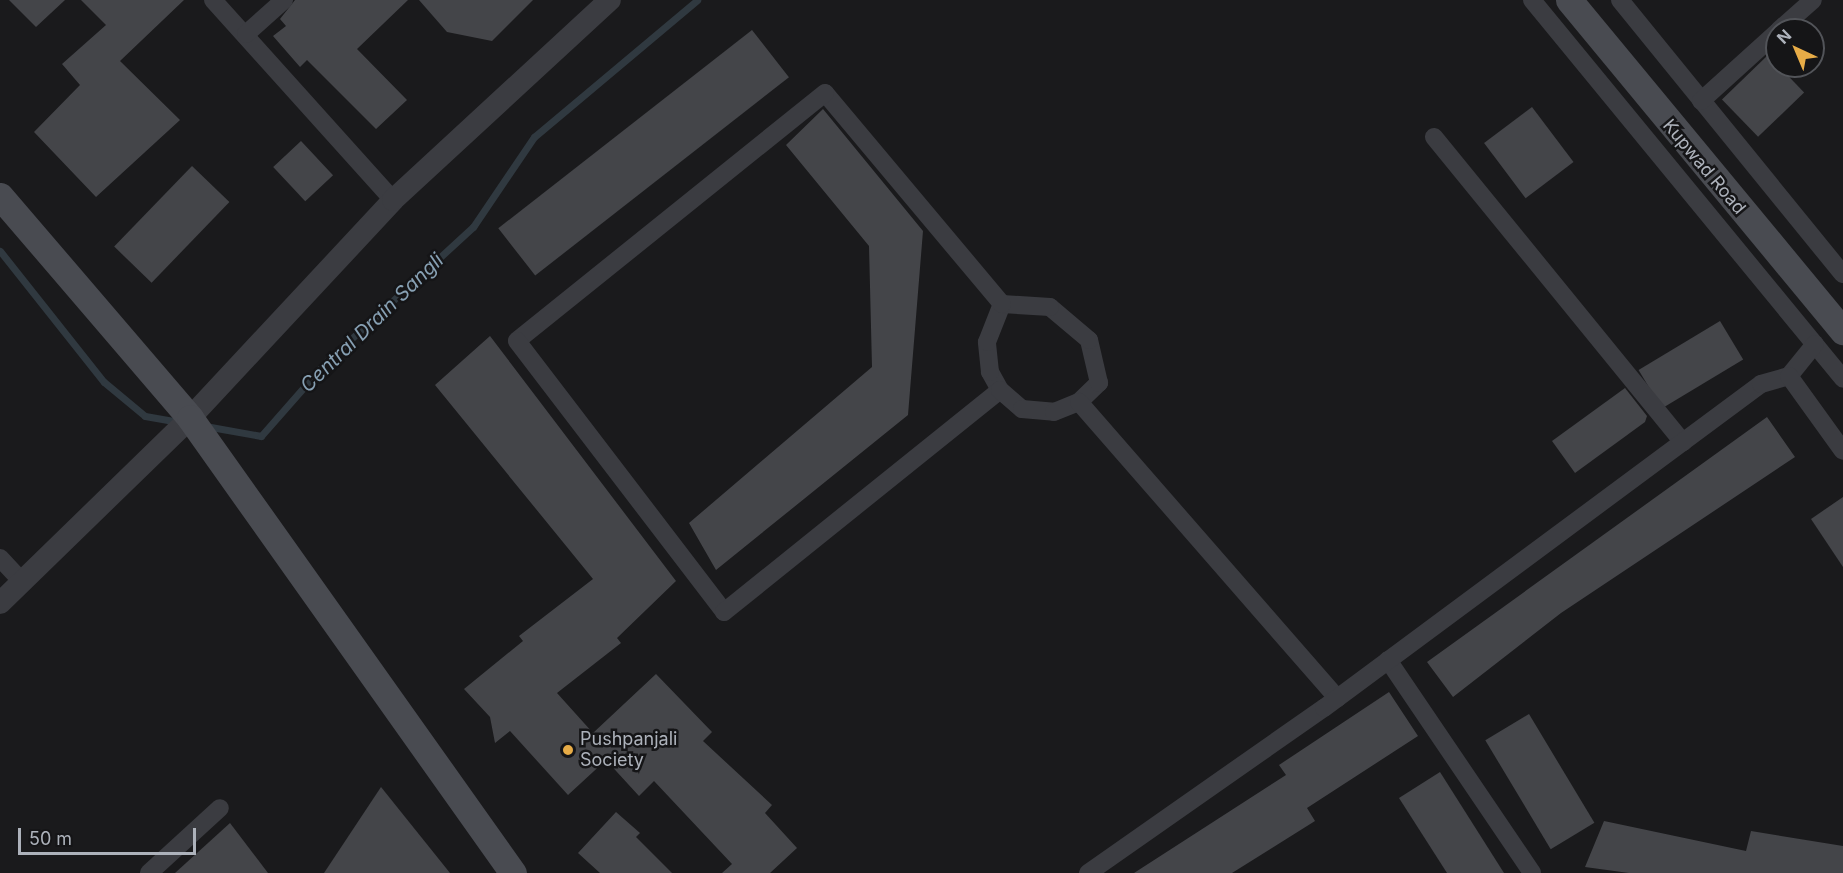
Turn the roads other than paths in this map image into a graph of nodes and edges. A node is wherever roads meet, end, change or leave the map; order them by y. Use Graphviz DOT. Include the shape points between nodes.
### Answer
graph roads {
  1 [pos="213,0"];
  2 [pos="284,0"];
  3 [pos="610,0"];
  4 [pos="1532,0"];
  5 [pos="1569,0"];
  6 [pos="1620,0"];
  7 [pos="1813,0"];
  8 [pos="1793,18"];
  9 [pos="246,34"];
  10 [pos="1765,43"];
  11 [pos="1701,101"];
  12 [pos="1434,137"];
  13 [pos="0,195"];
  14 [pos="393,200"];
  15 [pos="1843,274"];
  16 [pos="1002,304"];
  17 [pos="1843,331"];
  18 [pos="1815,344"];
  19 [pos="1789,376"];
  20 [pos="1843,379"];
  21 [pos="1000,390"];
  22 [pos="1079,402"];
  23 [pos="190,418"];
  24 [pos="1683,441"];
  25 [pos="1843,451"];
  26 [pos="0,558"];
  27 [pos="22,582"];
  28 [pos="0,603"];
  29 [pos="1388,660"];
  30 [pos="1337,698"];
  31 [pos="220,808"];
  32 [pos="149,873"];
  33 [pos="513,873"];
  34 [pos="1088,873"];
  35 [pos="1532,873"];
  1 -- 9 [label="street"];
  2 -- 9 [label="street"];
  3 -- 14 [label="street"];
  4 -- 18 [label="street"];
  5 -- 17 [label="main road, Kupwad Road"];
  6 -- 11 [label="street"];
  7 -- 8 [label="street"];
  9 -- 14 [label="street"];
  10 -- 11 [label="street"];
  11 -- 15 [label="street"];
  12 -- 24 [label="street"];
  13 -- 23 [label="main road"];
  14 -- 23 [label="street"];
  16 -- 21 [label="street" via="987,342 990,372"];
  16 -- 21 [label="street" via="825,93 517,341 724,612"];
  16 -- 22 [label="street" via="1050,307 1089,340 1099,383"];
  18 -- 19 [label="street"];
  18 -- 20 [label="street"];
  19 -- 24 [label="street" via="1761,384"];
  19 -- 25 [label="street"];
  21 -- 22 [label="street" via="1022,409 1054,412"];
  22 -- 30 [label="street"];
  23 -- 27 [label="street"];
  23 -- 33 [label="main road"];
  24 -- 29 [label="street"];
  26 -- 27 [label="street"];
  27 -- 28 [label="street"];
  29 -- 30 [label="street"];
  29 -- 35 [label="street"];
  30 -- 34 [label="street"];
  31 -- 32 [label="street"];
}
